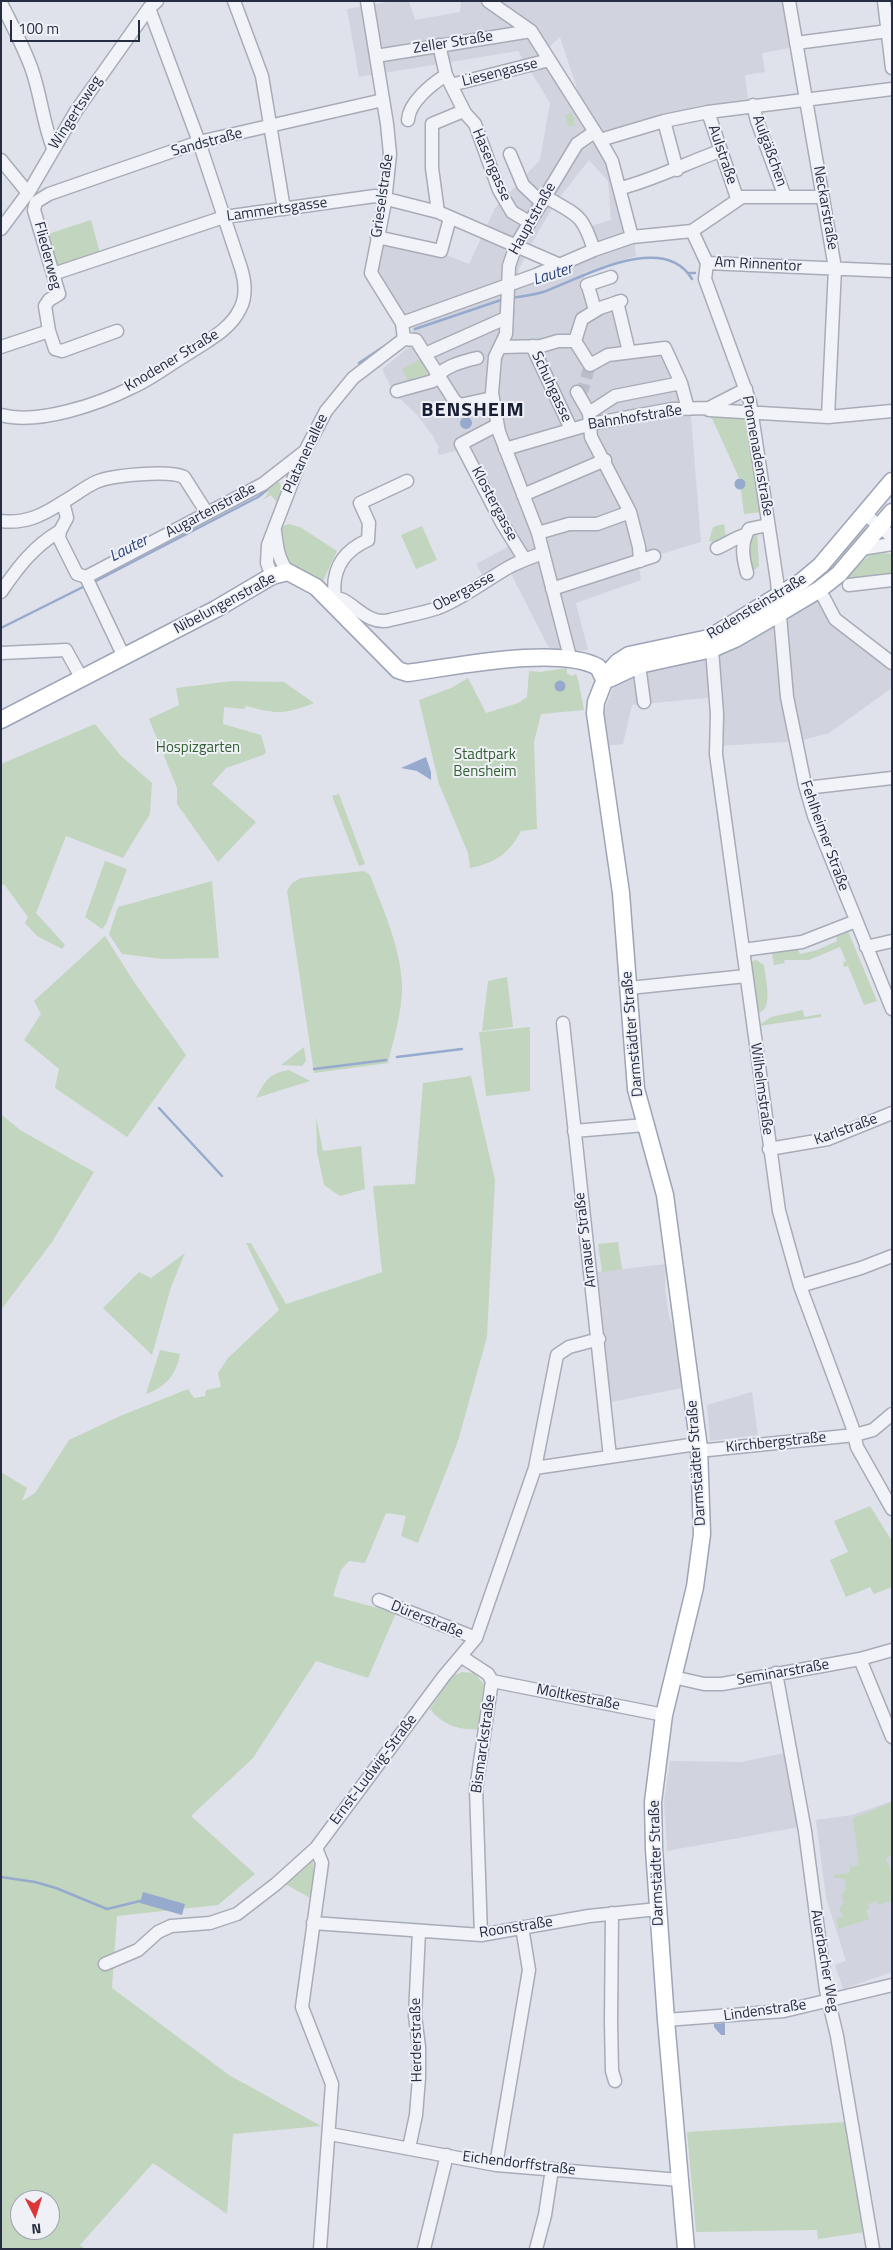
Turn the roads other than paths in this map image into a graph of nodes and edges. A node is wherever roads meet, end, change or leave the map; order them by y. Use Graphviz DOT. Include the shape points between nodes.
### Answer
graph roads {
  1 [pos="234,1"];
  2 [pos="367,1"];
  3 [pos="488,1"];
  4 [pos="789,1"];
  5 [pos="884,1"];
  6 [pos="1,3"];
  7 [pos="153,5"];
  8 [pos="531,30"];
  9 [pos="888,31"];
  10 [pos="796,43"];
  11 [pos="439,45"];
  12 [pos="376,56"];
  13 [pos="549,60"];
  14 [pos="892,68"];
  15 [pos="448,80"];
  16 [pos="892,89"];
  17 [pos="807,99"];
  18 [pos="383,100"];
  19 [pos="753,106"];
  20 [pos="708,112"];
  21 [pos="465,113"];
  22 [pos="408,120"];
  23 [pos="664,121"];
  24 [pos="269,127"];
  25 [pos="597,136"];
  26 [pos="199,142"];
  27 [pos="53,148"];
  28 [pos="720,151"];
  29 [pos="510,154"];
  30 [pos="1,160"];
  31 [pos="677,170"];
  32 [pos="621,188"];
  33 [pos="824,196"];
  34 [pos="32,197"];
  35 [pos="785,197"];
  36 [pos="386,198"];
  37 [pos="737,198"];
  38 [pos="544,200"];
  39 [pos="284,209"];
  40 [pos="444,215"];
  41 [pos="224,217"];
  42 [pos="529,222"];
  43 [pos="1,229"];
  44 [pos="692,231"];
  45 [pos="377,237"];
  46 [pos="632,237"];
  47 [pos="516,245"];
  48 [pos="594,250"];
  49 [pos="707,263"];
  50 [pos="560,265"];
  51 [pos="835,268"];
  52 [pos="892,271"];
  53 [pos="53,274"];
  54 [pos="611,277"];
  55 [pos="507,289"];
  56 [pos="594,311"];
  57 [pos="506,312"];
  58 [pos="402,323"];
  59 [pos="49,331"];
  60 [pos="117,331"];
  61 [pos="404,339"];
  62 [pos="575,341"];
  63 [pos="532,346"];
  64 [pos="1,347"];
  65 [pos="501,347"];
  66 [pos="629,352"];
  67 [pos="424,354"];
  68 [pos="476,358"];
  69 [pos="438,374"];
  70 [pos="681,383"];
  71 [pos="746,389"];
  72 [pos="397,391"];
  73 [pos="577,392"];
  74 [pos="492,398"];
  75 [pos="709,408"];
  76 [pos="688,409"];
  77 [pos="748,413"];
  78 [pos="890,414"];
  79 [pos="1,415"];
  80 [pos="828,416"];
  81 [pos="590,419"];
  82 [pos="497,425"];
  83 [pos="571,429"];
  84 [pos="505,449"];
  85 [pos="304,452"];
  86 [pos="605,460"];
  87 [pos="407,481"];
  88 [pos="892,482"];
  89 [pos="523,494"];
  90 [pos="60,504"];
  91 [pos="630,512"];
  92 [pos="892,512"];
  93 [pos="207,513"];
  94 [pos="865,514"];
  95 [pos="1,521"];
  96 [pos="768,524"];
  97 [pos="274,528"];
  98 [pos="60,531"];
  99 [pos="886,532"];
  100 [pos="538,533"];
  101 [pos="745,535"];
  102 [pos="892,544"];
  103 [pos="717,548"];
  104 [pos="861,549"];
  105 [pos="543,554"];
  106 [pos="654,556"];
  107 [pos="525,560"];
  108 [pos="640,562"];
  109 [pos="288,572"];
  110 [pos="747,574"];
  111 [pos="272,576"];
  112 [pos="892,580"];
  113 [pos="88,581"];
  114 [pos="849,586"];
  115 [pos="552,588"];
  116 [pos="1,592"];
  117 [pos="778,596"];
  118 [pos="824,598"];
  119 [pos="332,599"];
  120 [pos="778,614"];
  121 [pos="712,649"];
  122 [pos="1,653"];
  123 [pos="124,657"];
  124 [pos="575,659"];
  125 [pos="634,660"];
  126 [pos="892,663"];
  127 [pos="82,679"];
  128 [pos="605,681"];
  129 [pos="644,702"];
  130 [pos="1,720"];
  131 [pos="892,778"];
  132 [pos="806,788"];
  133 [pos="856,921"];
  134 [pos="892,941"];
  135 [pos="866,947"];
  136 [pos="742,950"];
  137 [pos="746,976"];
  138 [pos="629,988"];
  139 [pos="892,1009"];
  140 [pos="563,1023"];
  141 [pos="892,1113"];
  142 [pos="645,1125"];
  143 [pos="574,1131"];
  144 [pos="769,1149"];
  145 [pos="892,1256"];
  146 [pos="800,1286"];
  147 [pos="598,1339"];
  148 [pos="892,1414"];
  149 [pos="855,1435"];
  150 [pos="699,1448"];
  151 [pos="610,1457"];
  152 [pos="535,1468"];
  153 [pos="892,1509"];
  154 [pos="379,1600"];
  155 [pos="476,1638"];
  156 [pos="892,1650"];
  157 [pos="462,1657"];
  158 [pos="860,1659"];
  159 [pos="776,1674"];
  160 [pos="673,1677"];
  161 [pos="492,1681"];
  162 [pos="664,1715"];
  163 [pos="892,1737"];
  164 [pos="316,1848"];
  165 [pos="658,1909"];
  166 [pos="612,1914"];
  167 [pos="313,1923"];
  168 [pos="522,1927"];
  169 [pos="419,1932"];
  170 [pos="481,1935"];
  171 [pos="106,1964"];
  172 [pos="892,1985"];
  173 [pos="829,2000"];
  174 [pos="666,2020"];
  175 [pos="615,2081"];
  176 [pos="330,2134"];
  177 [pos="409,2148"];
  178 [pos="447,2155"];
  179 [pos="496,2165"];
  180 [pos="552,2169"];
  181 [pos="680,2180"];
  182 [pos="320,2249"];
  183 [pos="424,2249"];
  184 [pos="536,2249"];
  185 [pos="686,2249"];
  186 [pos="873,2249"];
  1 -- 24 [label="street" via="262,76"];
  2 -- 12 [label="street, Grieselstraße"];
  3 -- 8 [label="street"];
  4 -- 10 [label="street, Neckarstraße"];
  5 -- 9 [label="street"];
  6 -- 27 [label="street" via="32,69"];
  7 -- 26 [label="street, Knodener Straße"];
  7 -- 27 [label="street, Wingertsweg"];
  8 -- 11 [label="street, Zeller Straße"];
  8 -- 13 [label="street"];
  9 -- 10 [label="street"];
  9 -- 14 [label="street"];
  10 -- 17 [label="street, Neckarstraße"];
  11 -- 12 [label="street, Zeller Straße"];
  11 -- 15 [label="street, Hasengasse"];
  12 -- 18 [label="street, Grieselstraße"];
  13 -- 15 [label="street, Liesengasse"];
  13 -- 25 [label="street"];
  15 -- 21 [label="street, Hasengasse"];
  15 -- 22 [label="street" via="433,84 412,106"];
  16 -- 17 [label="street"];
  17 -- 19 [label="street"];
  17 -- 33 [label="street, Neckarstraße"];
  18 -- 24 [label="street, Sandstraße"];
  18 -- 36 [label="street, Grieselstraße" via="390,154"];
  19 -- 20 [label="street"];
  19 -- 35 [label="street, Aulgäßchen"];
  20 -- 23 [label="street"];
  20 -- 28 [label="street, Aulstraße"];
  21 -- 40 [label="street" via="432,124 432,168"];
  21 -- 42 [label="street, Hasengasse" via="475,124 488,163 512,212"];
  23 -- 25 [label="street"];
  23 -- 31 [label="street"];
  24 -- 26 [label="street, Sandstraße"];
  24 -- 39 [label="street"];
  25 -- 32 [label="street" via="612,161"];
  25 -- 38 [label="street, Hauptstraße" via="577,144"];
  26 -- 34 [label="street, Sandstraße"];
  26 -- 41 [label="street, Knodener Straße"];
  27 -- 34 [label="street, Wingertsweg"];
  28 -- 31 [label="street"];
  28 -- 37 [label="street, Aulstraße"];
  29 -- 38 [label="street" via="523,185"];
  30 -- 34 [label="street"];
  31 -- 32 [label="street"];
  32 -- 46 [label="street"];
  33 -- 35 [label="street"];
  33 -- 51 [label="street, Neckarstraße"];
  34 -- 43 [label="street, Wingertsweg"];
  34 -- 53 [label="street, Fliederweg"];
  35 -- 37 [label="street"];
  36 -- 39 [label="street, Lammertsgasse" via="376,196"];
  36 -- 40 [label="street, Lammertsgasse"];
  36 -- 45 [label="street, Grieselstraße"];
  37 -- 44 [label="street"];
  38 -- 42 [label="street, Hauptstraße"];
  38 -- 48 [label="street" via="580,216"];
  39 -- 41 [label="street, Lammertsgasse"];
  40 -- 45 [label="street" via="441,251"];
  40 -- 47 [label="street, Lammertsgasse"];
  41 -- 53 [label="street, Lammertsgasse"];
  41 -- 79 [label="street, Knodener Straße" via="245,287 241,309 223,330 126,390 54,415 18,418"];
  42 -- 47 [label="street, Hauptstraße"];
  44 -- 46 [label="street"];
  44 -- 49 [label="street, Am Rinnentor"];
  45 -- 58 [label="street, Grieselstraße" via="371,273"];
  46 -- 48 [label="street"];
  47 -- 50 [label="street"];
  47 -- 55 [label="street, Hauptstraße" via="509,266"];
  48 -- 50 [label="street"];
  49 -- 51 [label="street, Am Rinnentor"];
  49 -- 71 [label="street, Promenadenstraße" via="706,278"];
  50 -- 55 [label="street"];
  51 -- 52 [label="street, Am Rinnentor"];
  51 -- 80 [label="street, Neckarstraße"];
  53 -- 59 [label="street, Fliederweg" via="59,294 48,300 45,306"];
  54 -- 56 [label="street" via="587,286"];
  55 -- 57 [label="street, Hauptstraße"];
  55 -- 58 [label="street"];
  56 -- 62 [label="street" via="582,319"];
  56 -- 66 [label="street" via="619,301"];
  57 -- 65 [label="street, Hauptstraße" via="506,334"];
  57 -- 67 [label="street"];
  58 -- 61 [label="street"];
  59 -- 60 [label="street" via="58,351"];
  59 -- 64 [label="street"];
  61 -- 67 [label="street" via="416,340"];
  61 -- 85 [label="street, Platanenallee" via="362,370 342,390 326,411"];
  62 -- 63 [label="street" via="569,339"];
  62 -- 66 [label="street" via="590,365 608,355"];
  63 -- 65 [label="street"];
  63 -- 83 [label="street, Schuhgasse"];
  65 -- 74 [label="street, Hauptstraße" via="495,357"];
  66 -- 70 [label="street" via="665,348"];
  67 -- 69 [label="street"];
  68 -- 69 [label="street"];
  69 -- 72 [label="street" via="433,381"];
  69 -- 74 [label="street" via="460,405"];
  70 -- 76 [label="street"];
  70 -- 81 [label="street" via="615,396"];
  71 -- 75 [label="street, Bahnhofstraße"];
  71 -- 77 [label="street, Promenadenstraße"];
  73 -- 81 [label="street"];
  74 -- 82 [label="street, Hauptstraße"];
  75 -- 76 [label="street, Bahnhofstraße"];
  75 -- 77 [label="street, Bahnhofstraße"];
  76 -- 81 [label="street, Bahnhofstraße"];
  77 -- 80 [label="street, Bahnhofstraße"];
  77 -- 96 [label="street, Promenadenstraße"];
  78 -- 80 [label="street, Bahnhofstraße"];
  81 -- 83 [label="street, Bahnhofstraße"];
  81 -- 86 [label="street" via="591,437"];
  82 -- 84 [label="street, Hauptstraße"];
  82 -- 107 [label="street, Klostergasse" via="461,444"];
  83 -- 84 [label="street, Bahnhofstraße"];
  84 -- 89 [label="street, Hauptstraße"];
  85 -- 93 [label="street, Augartenstraße" via="263,484"];
  85 -- 97 [label="street, Platanenallee"];
  86 -- 89 [label="street"];
  86 -- 91 [label="street"];
  87 -- 119 [label="street" via="360,503 369,523 368,540 354,546 342,558"];
  88 -- 94 [label="main road, Rodensteinstraße"];
  89 -- 100 [label="street, Hauptstraße"];
  90 -- 93 [label="street" via="98,481 145,474 176,475 184,477"];
  90 -- 95 [label="street" via="41,516"];
  90 -- 98 [label="street" via="67,518"];
  91 -- 100 [label="street" via="596,524 569,524"];
  91 -- 108 [label="street" via="640,548"];
  92 -- 99 [label="main road, Rodensteinstraße"];
  93 -- 113 [label="street, Augartenstraße"];
  94 -- 99 [label="street"];
  94 -- 117 [label="main road, Rodensteinstraße" via="812,574"];
  96 -- 101 [label="street" via="749,529"];
  96 -- 117 [label="street, Promenadenstraße"];
  97 -- 109 [label="street, Platanenallee" via="277,551"];
  97 -- 111 [label="street, Platanenallee" via="268,545 267,563"];
  98 -- 113 [label="street" via="62,545 77,574"];
  98 -- 116 [label="street" via="33,550"];
  99 -- 104 [label="main road, Rodensteinstraße"];
  100 -- 105 [label="street, Hauptstraße"];
  101 -- 103 [label="street"];
  101 -- 110 [label="street" via="743,557"];
  102 -- 104 [label="street"];
  104 -- 120 [label="main road, Rodensteinstraße" via="820,589"];
  105 -- 107 [label="street, Obergasse"];
  105 -- 115 [label="street, Hauptstraße"];
  106 -- 108 [label="street"];
  107 -- 119 [label="street, Obergasse" via="439,608 380,623 346,600"];
  108 -- 115 [label="street"];
  109 -- 111 [label="main road, Nibelungenstraße"];
  109 -- 119 [label="main road, Nibelungenstraße"];
  111 -- 123 [label="main road, Nibelungenstraße"];
  112 -- 114 [label="street"];
  113 -- 123 [label="street"];
  115 -- 124 [label="street, Hauptstraße"];
  117 -- 120 [label="street, Fehlheimer Straße"];
  117 -- 125 [label="main road, Rodensteinstraße" via="709,638"];
  118 -- 126 [label="street" via="835,619"];
  119 -- 124 [label="main road, Nibelungenstraße" via="384,657 398,670 407,673 519,660"];
  120 -- 121 [label="main road, Rodensteinstraße"];
  120 -- 132 [label="street, Fehlheimer Straße" via="794,740"];
  121 -- 125 [label="main road, Rodensteinstraße"];
  121 -- 136 [label="street, Wilhelmstraße" via="717,707 716,754"];
  122 -- 127 [label="street" via="66,650"];
  123 -- 127 [label="main road, Nibelungenstraße"];
  124 -- 125 [label="main road, Nibelungenstraße"];
  124 -- 128 [label="main road"];
  125 -- 128 [label="main road, Rodensteinstraße" via="614,665"];
  125 -- 129 [label="street"];
  127 -- 130 [label="main road, Nibelungenstraße"];
  128 -- 138 [label="main road, Darmstädter Straße" via="595,713 619,875"];
  131 -- 132 [label="street"];
  132 -- 133 [label="street, Fehlheimer Straße"];
  133 -- 135 [label="street, Fehlheimer Straße"];
  133 -- 136 [label="street" via="802,942"];
  134 -- 135 [label="street"];
  135 -- 139 [label="street, Fehlheimer Straße"];
  136 -- 137 [label="street, Wilhelmstraße"];
  137 -- 138 [label="street"];
  137 -- 144 [label="street, Wilhelmstraße"];
  138 -- 142 [label="main road, Darmstädter Straße" via="636,1089"];
  140 -- 143 [label="street, Arnauer Straße"];
  141 -- 144 [label="street, Karlstraße" via="828,1139"];
  142 -- 143 [label="street"];
  142 -- 150 [label="main road, Darmstädter Straße" via="665,1195"];
  143 -- 147 [label="street, Arnauer Straße"];
  144 -- 146 [label="street, Wilhelmstraße" via="779,1211"];
  145 -- 146 [label="street"];
  146 -- 149 [label="street, Wilhelmstraße"];
  147 -- 151 [label="street, Arnauer Straße"];
  147 -- 152 [label="street, Ernst-Ludwig-Straße" via="569,1347 558,1355"];
  148 -- 149 [label="street, Kirchbergstraße" via="873,1430"];
  149 -- 150 [label="street, Kirchbergstraße" via="708,1450"];
  149 -- 153 [label="street, Wilhelmstraße" via="857,1447"];
  150 -- 151 [label="street, Kirchbergstraße" via="690,1446"];
  150 -- 160 [label="main road, Darmstädter Straße" via="702,1534 695,1587"];
  151 -- 152 [label="street, Kirchbergstraße"];
  152 -- 155 [label="street, Ernst-Ludwig-Straße"];
  154 -- 155 [label="street, Dürerstraße"];
  155 -- 157 [label="street, Ernst-Ludwig-Straße"];
  156 -- 158 [label="street, Seminarstraße"];
  157 -- 161 [label="street, Bismarckstraße" via="488,1674"];
  157 -- 164 [label="street, Ernst-Ludwig-Straße" via="444,1676"];
  158 -- 159 [label="street, Seminarstraße"];
  158 -- 163 [label="street"];
  159 -- 160 [label="street, Seminarstraße" via="722,1684 704,1684"];
  159 -- 173 [label="street, Auerbacher Weg"];
  160 -- 162 [label="main road, Darmstädter Straße"];
  161 -- 162 [label="street, Moltkestraße"];
  161 -- 170 [label="street, Bismarckstraße" via="476,1789"];
  162 -- 165 [label="main road, Darmstädter Straße" via="653,1802"];
  164 -- 167 [label="street" via="322,1863"];
  164 -- 171 [label="street, Ernst-Ludwig-Straße" via="237,1914 210,1923 172,1926 158,1932 138,1950"];
  165 -- 166 [label="street, Roonstraße"];
  165 -- 174 [label="main road, Darmstädter Straße"];
  166 -- 168 [label="street, Roonstraße"];
  166 -- 175 [label="street" via="612,2071"];
  167 -- 169 [label="street, Roonstraße"];
  167 -- 176 [label="street" via="302,2007 332,2080"];
  168 -- 170 [label="street, Roonstraße"];
  168 -- 179 [label="street" via="529,1970"];
  169 -- 170 [label="street, Roonstraße"];
  169 -- 177 [label="street, Herderstraße" via="414,2016 419,2078"];
  172 -- 173 [label="street, Lindenstraße"];
  173 -- 174 [label="street, Lindenstraße" via="784,2011"];
  173 -- 186 [label="street, Auerbacher Weg" via="838,2036"];
  174 -- 181 [label="main road, Darmstädter Straße"];
  176 -- 177 [label="street, Eichendorffstraße"];
  176 -- 182 [label="street"];
  177 -- 178 [label="street, Eichendorffstraße"];
  178 -- 179 [label="street, Eichendorffstraße"];
  178 -- 183 [label="street"];
  179 -- 180 [label="street, Eichendorffstraße"];
  180 -- 181 [label="street, Eichendorffstraße"];
  180 -- 184 [label="street"];
  181 -- 185 [label="main road, Darmstädter Straße"];
}
